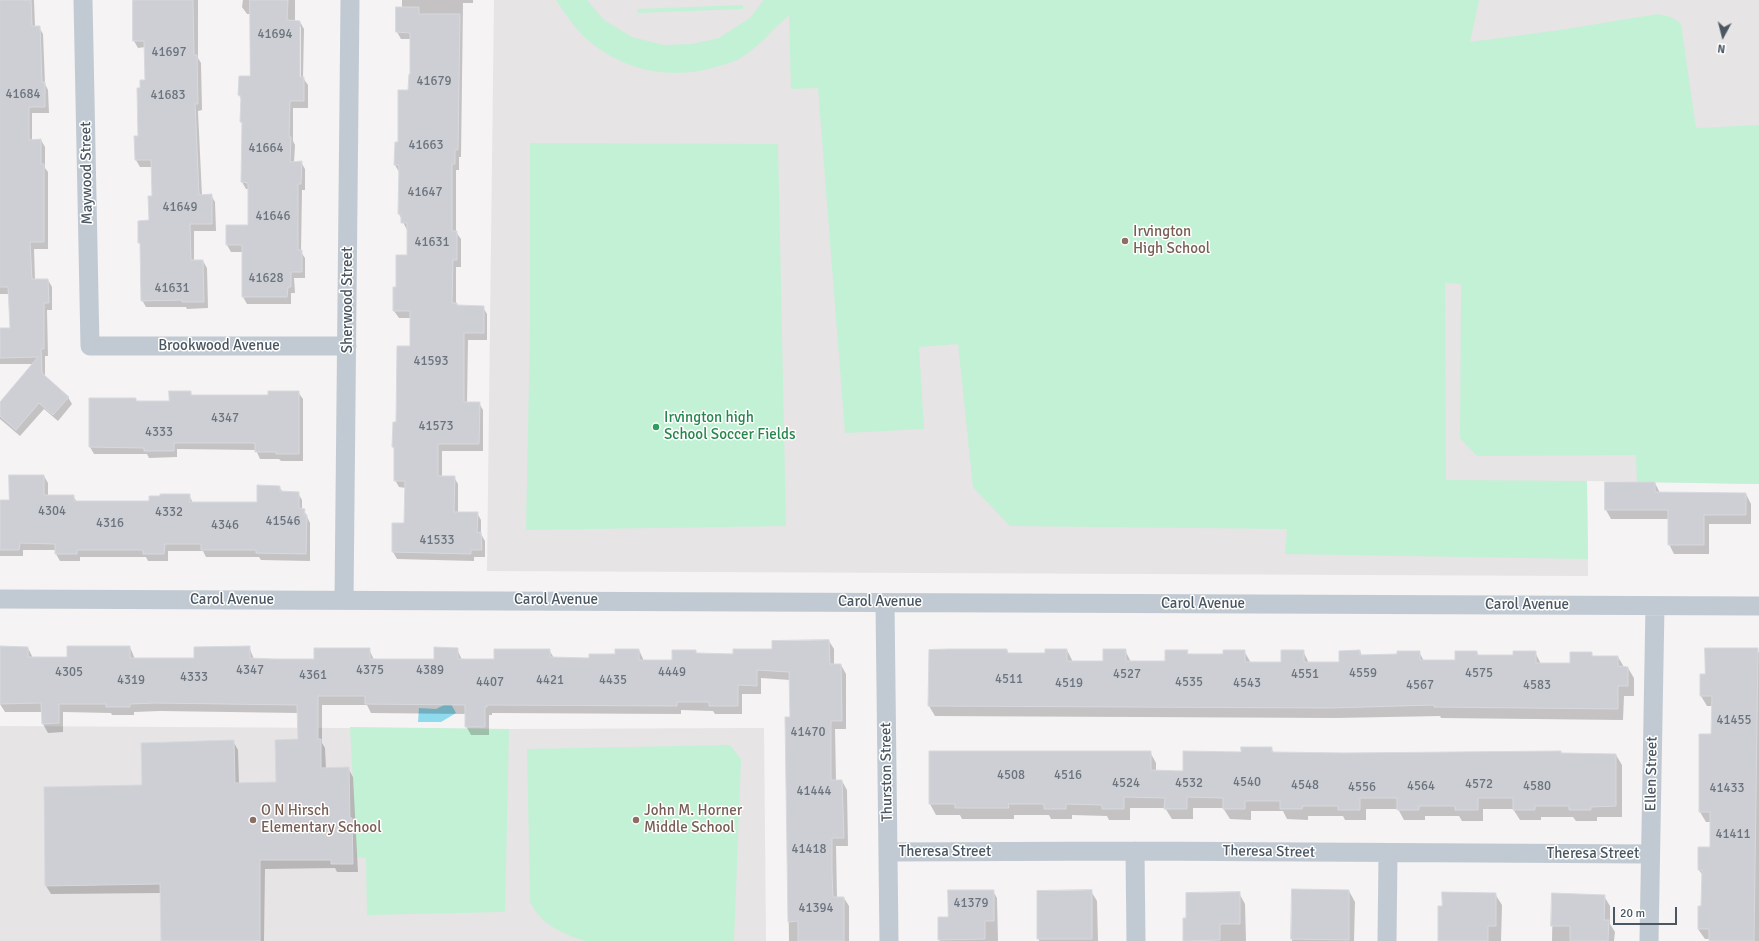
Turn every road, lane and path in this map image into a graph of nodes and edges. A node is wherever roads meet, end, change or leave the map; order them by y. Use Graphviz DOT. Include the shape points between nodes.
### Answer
graph roads {
  1 [pos="83,0"];
  2 [pos="350,0"];
  3 [pos="90,346"];
  4 [pos="347,346"];
  5 [pos="0,599"];
  6 [pos="344,600"];
  7 [pos="886,603"];
  8 [pos="1655,606"];
  9 [pos="1759,606"];
  10 [pos="1135,851"];
  11 [pos="888,852"];
  12 [pos="1388,853"];
  13 [pos="1650,854"];
  14 [pos="889,941"];
  15 [pos="1136,941"];
  16 [pos="1387,941"];
  17 [pos="1649,941"];
  1 -- 3 [label="street, Maywood Street"];
  2 -- 4 [label="street, Sherwood Street"];
  3 -- 4 [label="street, Brookwood Avenue"];
  4 -- 6 [label="street, Sherwood Street"];
  5 -- 6 [label="street, Carol Avenue"];
  6 -- 7 [label="street, Carol Avenue"];
  7 -- 8 [label="street, Carol Avenue"];
  7 -- 11 [label="street, Thurston Street"];
  8 -- 9 [label="street, Carol Avenue"];
  8 -- 13 [label="street, Ellen Street"];
  10 -- 11 [label="street, Theresa Street"];
  10 -- 12 [label="street, Theresa Street"];
  10 -- 15 [label="street"];
  11 -- 14 [label="street, Thurston Street"];
  12 -- 13 [label="street, Theresa Street"];
  12 -- 16 [label="street"];
  13 -- 17 [label="street, Ellen Street"];
}
